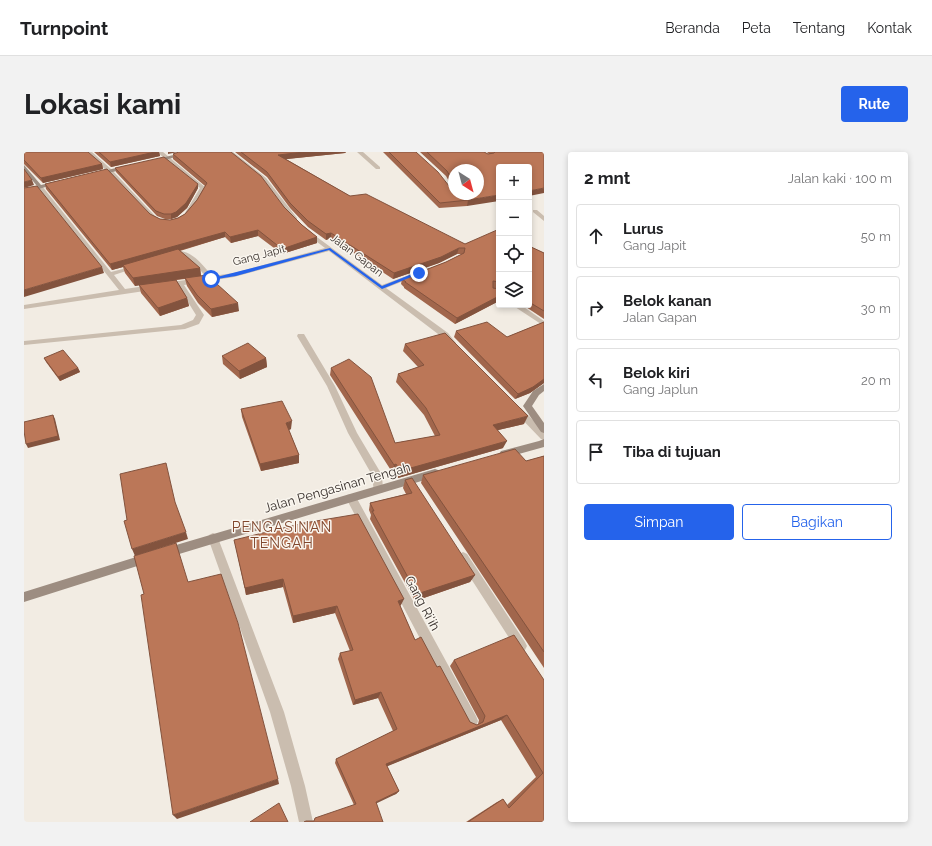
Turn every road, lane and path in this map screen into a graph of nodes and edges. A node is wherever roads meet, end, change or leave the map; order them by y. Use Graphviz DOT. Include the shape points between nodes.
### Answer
graph roads {
  1 [pos="89,152"];
  2 [pos="160,152"];
  3 [pos="192,152"];
  4 [pos="230,152"];
  5 [pos="360,152"];
  6 [pos="167,158"];
  7 [pos="145,163"];
  8 [pos="131,166"];
  9 [pos="24,167"];
  10 [pos="378,168"];
  11 [pos="110,171"];
  12 [pos="87,176"];
  13 [pos="64,182"];
  14 [pos="40,187"];
  15 [pos="24,191"];
  16 [pos="535,211"];
  17 [pos="184,216"];
  18 [pos="544,220"];
  19 [pos="168,224"];
  20 [pos="330,249"];
  21 [pos="163,258"];
  22 [pos="141,264"];
  23 [pos="419,273"];
  24 [pos="110,274"];
  25 [pos="211,279"];
  26 [pos="180,284"];
  27 [pos="382,287"];
  28 [pos="123,291"];
  29 [pos="24,306"];
  30 [pos="520,308"];
  31 [pos="544,324"];
  32 [pos="301,336"];
  33 [pos="24,343"];
  34 [pos="456,346"];
  35 [pos="544,387"];
  36 [pos="511,403"];
  37 [pos="544,430"];
  38 [pos="544,438"];
  39 [pos="544,442"];
  40 [pos="492,456"];
  41 [pos="446,470"];
  42 [pos="378,490"];
  43 [pos="351,498"];
  44 [pos="213,538"];
  45 [pos="455,545"];
  46 [pos="24,596"];
  47 [pos="527,655"];
  48 [pos="470,722"];
  49 [pos="306,822"];
  1 -- 11 [label="street"];
  2 -- 6 [label="street"];
  3 -- 6 [label="street"];
  4 -- 20 [label="street, Jalan Gapan" via="264,179 287,210"];
  5 -- 10 [label="street"];
  6 -- 7 [label="street"];
  6 -- 17 [label="street" via="203,188 188,214"];
  8 -- 11 [label="street"];
  9 -- 14 [label="street"];
  11 -- 12 [label="street"];
  11 -- 19 [label="street" via="154,218 161,224"];
  13 -- 14 [label="street"];
  14 -- 15 [label="street"];
  14 -- 24 [label="street"];
  16 -- 18 [label="street"];
  20 -- 25 [label="street, Gang Japit"];
  20 -- 27 [label="street, Jalan Gapan"];
  21 -- 25 [label="street" via="185,253 192,257"];
  22 -- 24 [label="street"];
  23 -- 27 [label="street"];
  24 -- 28 [label="street"];
  25 -- 26 [label="street, Gang Japit"];
  26 -- 28 [label="street, Gang Japit"];
  26 -- 33 [label="street" via="200,315 196,322 182,327"];
  27 -- 34 [label="street, Jalan Gapan"];
  28 -- 29 [label="street, Gang Japit"];
  30 -- 31 [label="street"];
  32 -- 42 [label="street" via="331,386 376,475"];
  35 -- 37 [label="street" via="527,406"];
  36 -- 38 [label="street"];
  39 -- 40 [label="street"];
  41 -- 42 [label="street, Jalan Pengasinan Tengah" via="414,483"];
  42 -- 43 [label="street, Jalan Pengasinan Tengah"];
  43 -- 44 [label="street, Jalan Pengasinan Tengah"];
  43 -- 48 [label="street, Gang Ri'ih"];
  44 -- 46 [label="street, Jalan Pengasinan Tengah"];
  44 -- 49 [label="street" via="277,712"];
  45 -- 47 [label="street"];
}
